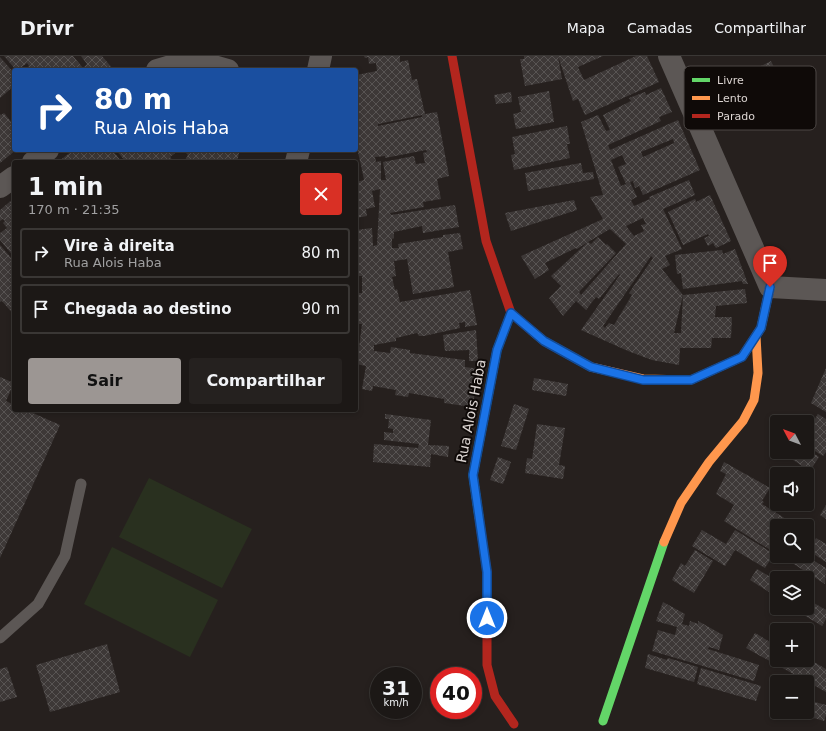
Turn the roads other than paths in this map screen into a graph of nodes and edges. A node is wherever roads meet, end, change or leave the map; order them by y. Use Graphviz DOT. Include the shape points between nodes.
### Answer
graph roads {
  1 [pos="321,56"];
  2 [pos="452,56"];
  3 [pos="669,56"];
  4 [pos="165,68"];
  5 [pos="222,68"];
  6 [pos="318,68"];
  7 [pos="684,90"];
  8 [pos="701,130"];
  9 [pos="46,152"];
  10 [pos="36,160"];
  11 [pos="12,179"];
  12 [pos="0,188"];
  13 [pos="770,287"];
  14 [pos="826,290"];
  15 [pos="511,313"];
  16 [pos="756,336"];
  17 [pos="81,484"];
  18 [pos="0,638"];
  19 [pos="603,721"];
  20 [pos="514,724"];
  1 -- 6 [label="street"];
  2 -- 15 [label="street" via="486,241"];
  3 -- 7 [label="street"];
  4 -- 5 [label="street" via="188,62"];
  8 -- 13 [label="street"];
  9 -- 10 [label="street"];
  11 -- 12 [label="street"];
  13 -- 14 [label="street"];
  13 -- 16 [label="street" via="761,328"];
  15 -- 16 [label="street" via="544,341 591,367 643,380 691,380 742,357"];
  15 -- 20 [label="street, Rua Alois Haba" via="497,350 473,475 487,572 487,665 495,696"];
  16 -- 19 [label="street" via="758,373 754,400 743,421 709,462 681,503 664,543"];
  17 -- 18 [label="lane" via="65,556 38,604"];
}
